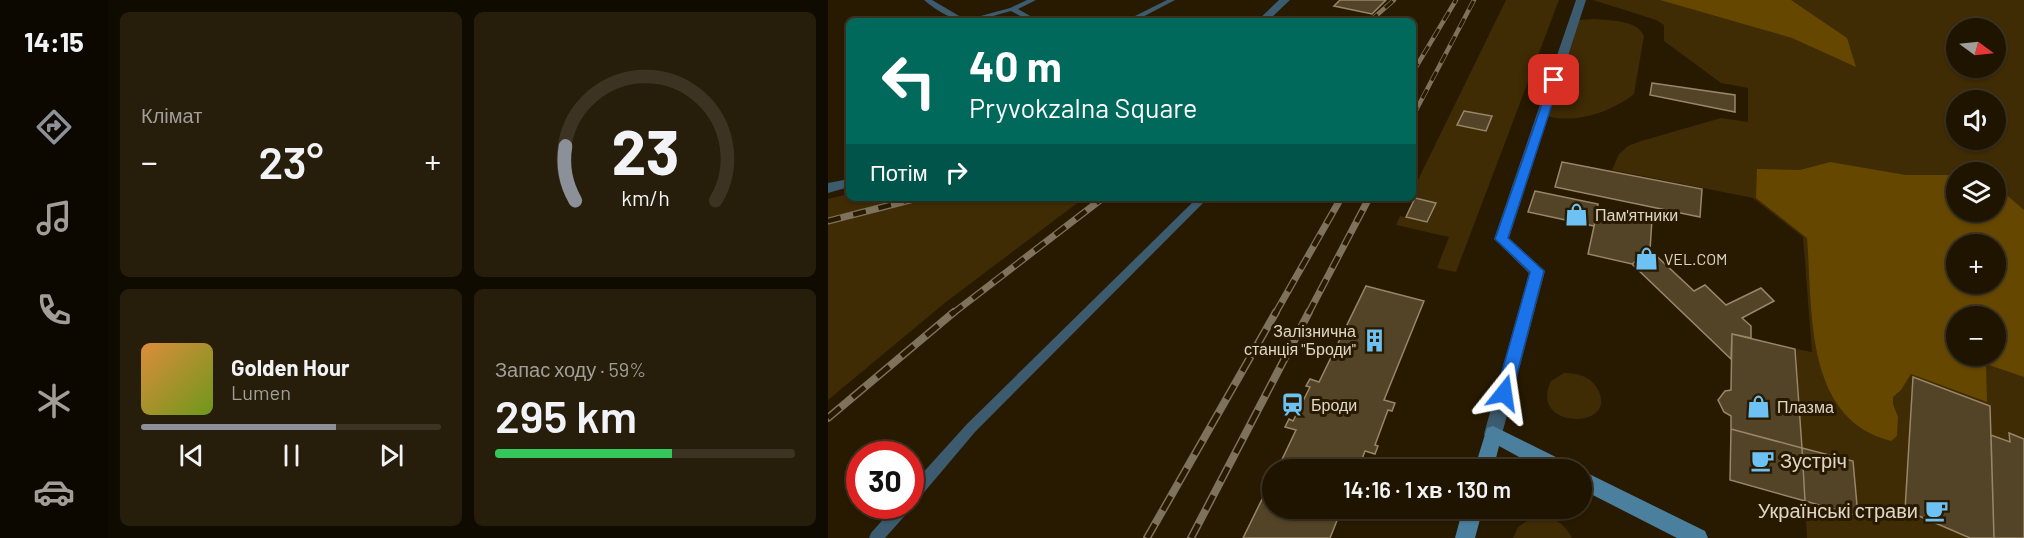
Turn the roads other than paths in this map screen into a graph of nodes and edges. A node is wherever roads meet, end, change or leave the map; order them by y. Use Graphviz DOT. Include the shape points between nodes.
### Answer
graph roads {
  1 [pos="927,0"];
  2 [pos="1033,0"];
  3 [pos="1172,0"];
  4 [pos="1285,0"];
  5 [pos="1581,0"];
  6 [pos="1012,9"];
  7 [pos="958,18"];
  8 [pos="979,18"];
  9 [pos="1029,18"];
  10 [pos="1135,18"];
  11 [pos="1266,18"];
  12 [pos="846,184"];
  13 [pos="828,188"];
  14 [pos="1200,201"];
  15 [pos="1493,434"];
  16 [pos="1486,459"];
  17 [pos="1542,459"];
  18 [pos="924,482"];
  19 [pos="1592,485"];
  20 [pos="893,519"];
  21 [pos="1470,519"];
  22 [pos="876,538"];
  23 [pos="1465,538"];
  24 [pos="1698,538"];
  1 -- 7 [label="lane"];
  2 -- 6 [label="lane"];
  3 -- 10 [label="lane"];
  4 -- 11 [label="street"];
  5 -- 15 [label="street" via="1501,239 1537,271"];
  6 -- 8 [label="lane"];
  6 -- 9 [label="lane"];
  12 -- 13 [label="street"];
  14 -- 18 [label="lane" via="971,428"];
  15 -- 16 [label="main road"];
  15 -- 17 [label="main road"];
  19 -- 24 [label="main road"];
  20 -- 22 [label="lane"];
  21 -- 23 [label="main road"];
}
